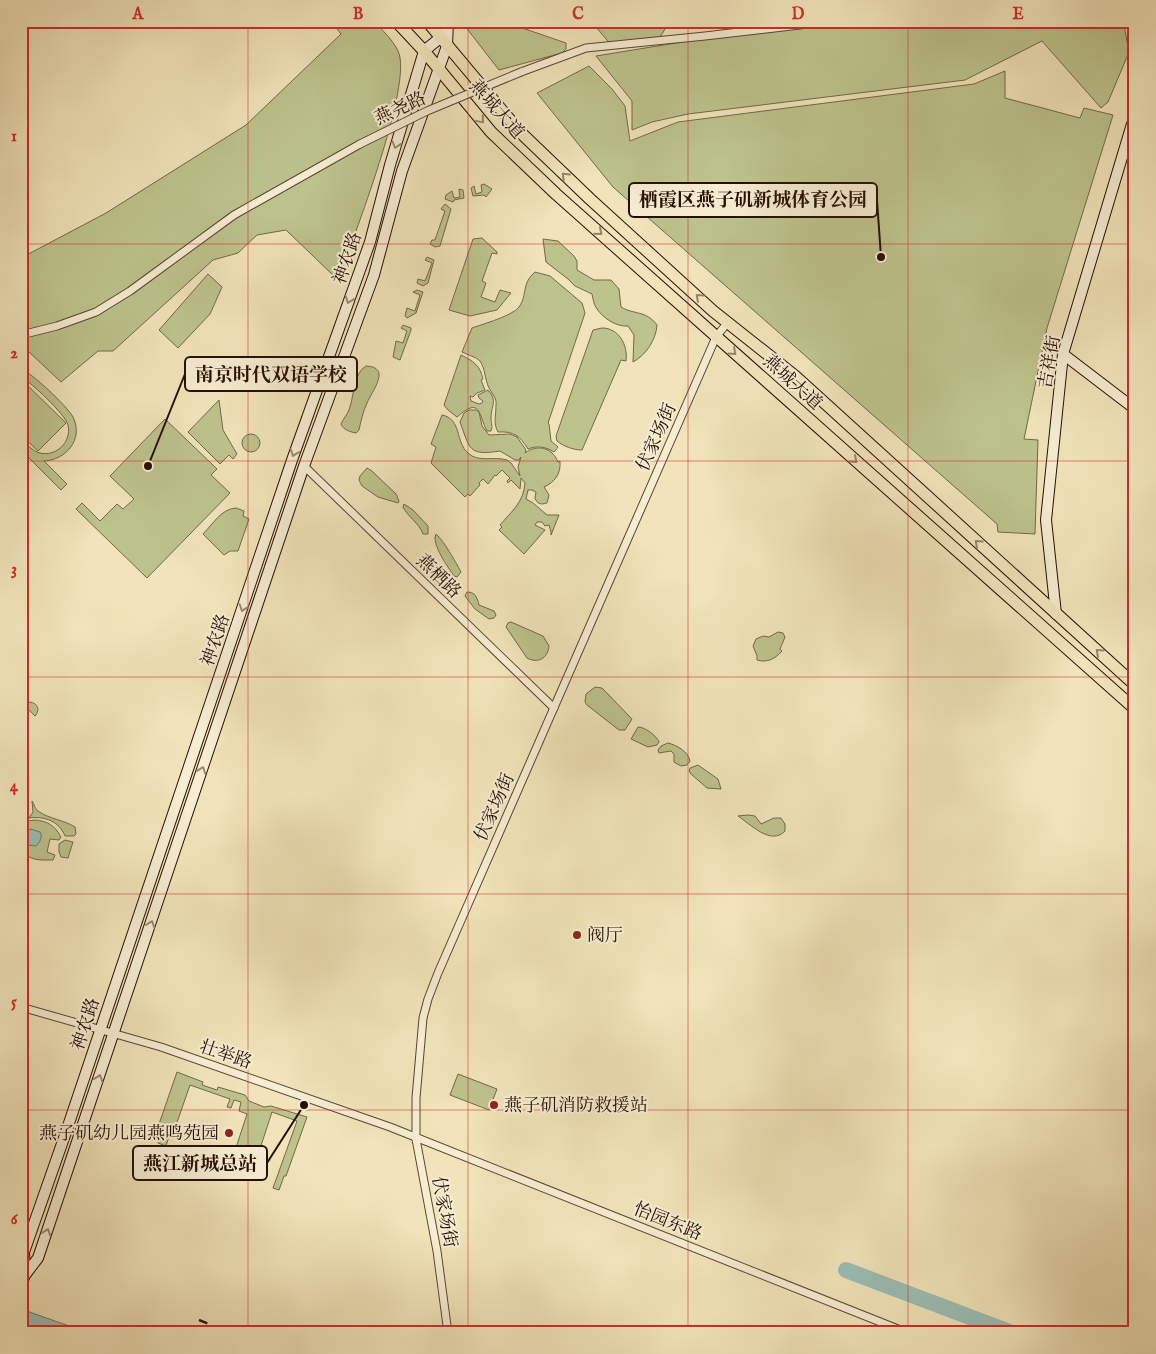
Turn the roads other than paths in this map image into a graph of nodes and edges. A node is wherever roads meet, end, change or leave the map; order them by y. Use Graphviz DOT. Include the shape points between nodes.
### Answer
graph roads {
  1 [pos="396,21"];
  2 [pos="427,21"];
  3 [pos="444,21"];
  4 [pos="448,21"];
  5 [pos="834,21"];
  6 [pos="444,42"];
  7 [pos="424,52"];
  8 [pos="438,69"];
  9 [pos="1134,125"];
  10 [pos="728,322"];
  11 [pos="21,335"];
  12 [pos="716,337"];
  13 [pos="1063,354"];
  14 [pos="1135,409"];
  15 [pos="304,466"];
  16 [pos="1056,614"];
  17 [pos="1135,685"];
  18 [pos="554,708"];
  19 [pos="1135,710"];
  20 [pos="21,1007"];
  21 [pos="101,1029"];
  22 [pos="114,1032"];
  23 [pos="416,1139"];
  24 [pos="23,1280"];
  25 [pos="448,1333"];
  26 [pos="908,1333"];
  1 -- 7 [label="main road, 燕城大道"];
  2 -- 6 [label="main road, 燕城大道"];
  3 -- 6 [label="street, 神农路"];
  4 -- 6 [label="street, 神农路"];
  5 -- 11 [label="street, 燕尧路, bridge" via="586,48 521,72 427,111 360,144 234,214 130,291 96,312"];
  6 -- 7 [label="street"];
  6 -- 8 [label="street, 神农路"];
  10 -- 6 [label="main road, 燕城大道, one-way" via="597,206 520,132"];
  7 -- 8 [label="main road, 燕城大道"];
  7 -- 21 [label="street, 神农路, one-way" via="370,242 292,460"];
  8 -- 12 [label="main road, 燕城大道, one-way" via="491,132"];
  8 -- 15 [label="street, 神农路" via="402,172 374,275"];
  9 -- 13 [label="street, 吉祥街"];
  10 -- 12 [label="street, 伏家场街"];
  16 -- 10 [label="main road, 燕城大道, one-way" via="795,376"];
  12 -- 18 [label="street, 伏家场街"];
  12 -- 19 [label="main road, 燕城大道, one-way"];
  13 -- 14 [label="street"];
  13 -- 16 [label="street, 吉祥街" via="1046,520"];
  15 -- 18 [label="street, 燕栖路"];
  22 -- 15 [label="street, 神农路, one-way"];
  17 -- 16 [label="main road, 燕城大道, one-way"];
  18 -- 23 [label="street, 伏家场街" via="428,999 423,1018 416,1098"];
  20 -- 21 [label="street, 壮举路"];
  21 -- 22 [label="street, 壮举路"];
  21 -- 24 [label="street, 神农路" via="24,1252"];
  22 -- 23 [label="street, 壮举路" via="390,1127"];
  24 -- 22 [label="street, 神农路, one-way" via="38,1258"];
  23 -- 25 [label="street, 伏家场街"];
  23 -- 26 [label="street, 怡园东路"];
}
